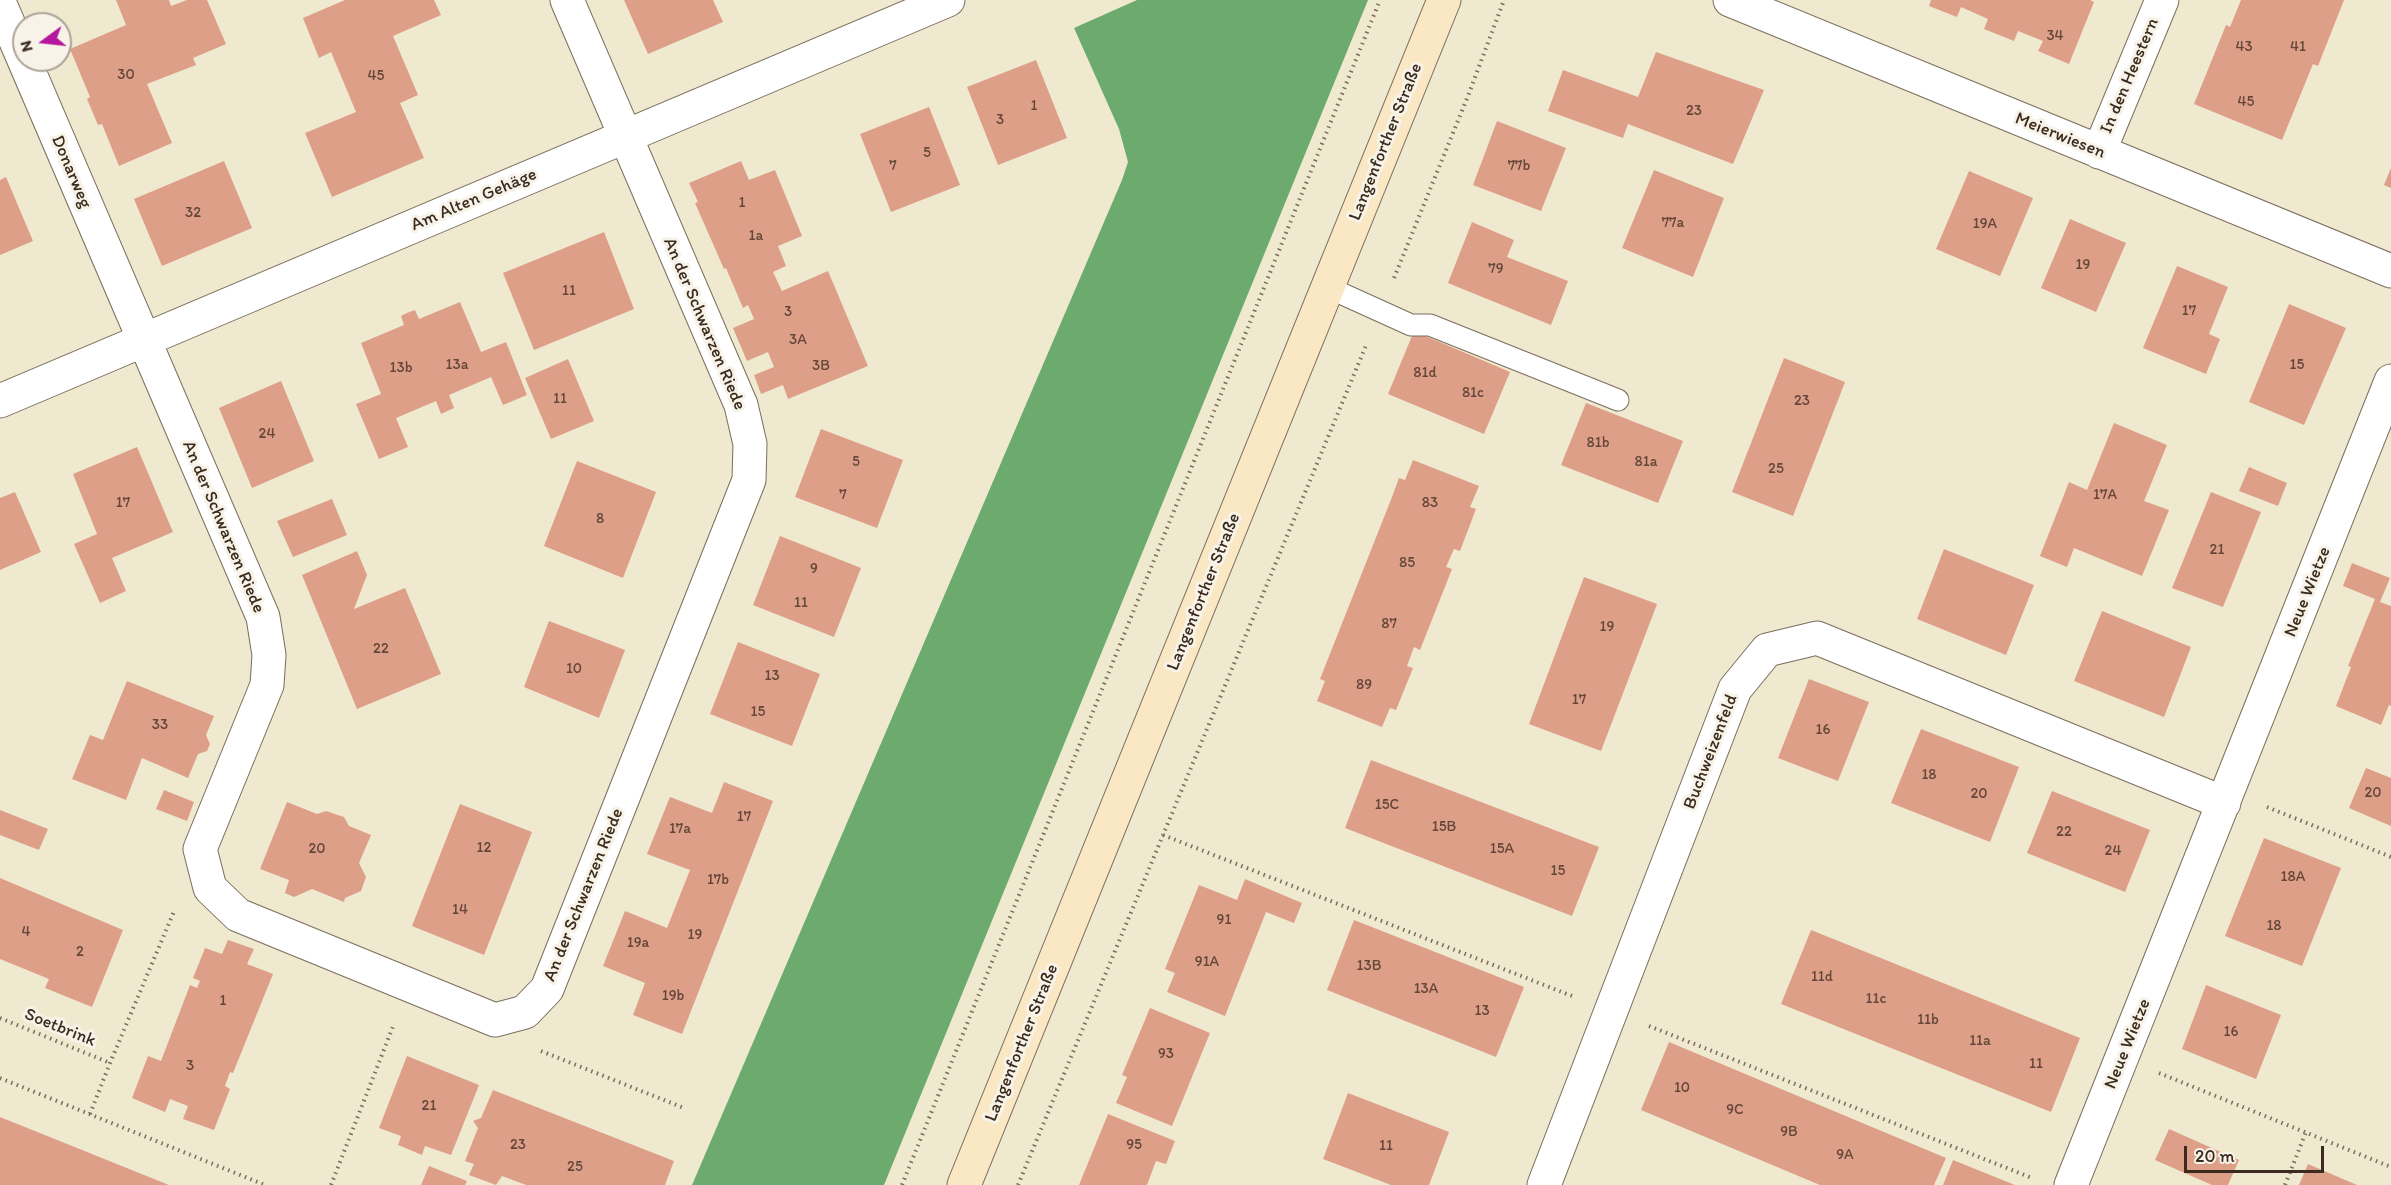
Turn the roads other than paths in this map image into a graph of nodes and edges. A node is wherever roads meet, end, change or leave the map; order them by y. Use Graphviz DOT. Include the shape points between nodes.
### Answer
graph roads {
  1 [pos="567,0"];
  2 [pos="948,0"];
  3 [pos="1444,0"];
  4 [pos="2162,0"];
  5 [pos="0,4"];
  6 [pos="1750,4"];
  7 [pos="624,137"];
  8 [pos="2099,152"];
  9 [pos="2391,271"];
  10 [pos="1327,287"];
  11 [pos="143,340"];
  12 [pos="2391,381"];
  13 [pos="1618,400"];
  14 [pos="0,401"];
  15 [pos="2224,803"];
  16 [pos="964,1185"];
  17 [pos="1544,1185"];
  18 [pos="2071,1185"];
  1 -- 7 [label="street, An der Schwarzen Riede"];
  2 -- 7 [label="street, Am Alten Gehäge"];
  3 -- 10 [label="main road, Langenforther Straße"];
  4 -- 8 [label="street, In den Heestern"];
  5 -- 11 [label="street, Donarweg"];
  6 -- 8 [label="street, Meierwiesen"];
  7 -- 11 [label="street, Am Alten Gehäge"];
  7 -- 11 [label="street, An der Schwarzen Riede" via="741,405 750,444 749,480 547,989 525,1012 495,1020 238,915 210,888 200,849 267,685 269,655 263,617"];
  8 -- 9 [label="street, Meierwiesen"];
  10 -- 13 [label="lane" via="1411,325 1430,325"];
  10 -- 16 [label="main road, Langenforther Straße"];
  11 -- 14 [label="street, Am Alten Gehäge"];
  12 -- 15 [label="street, Neue Wietze"];
  15 -- 17 [label="street, Buchweizenfeld" via="1817,638 1767,650 1735,689"];
  15 -- 18 [label="street, Neue Wietze"];
}
